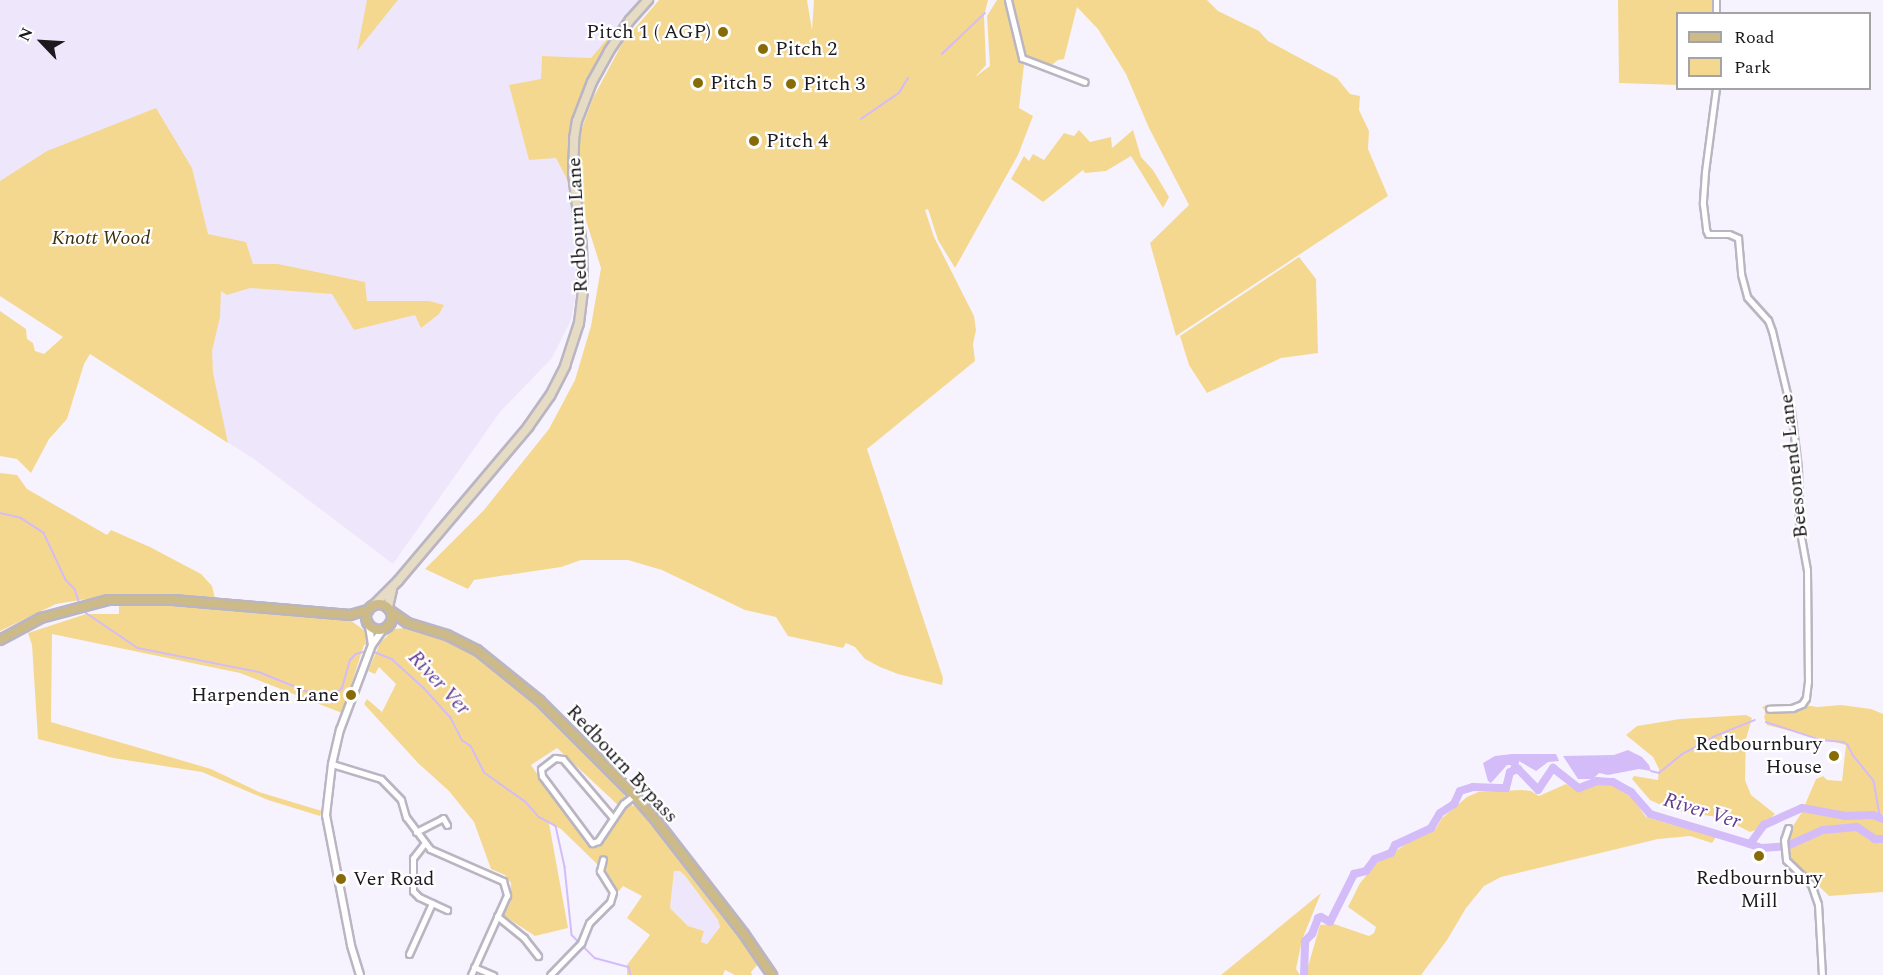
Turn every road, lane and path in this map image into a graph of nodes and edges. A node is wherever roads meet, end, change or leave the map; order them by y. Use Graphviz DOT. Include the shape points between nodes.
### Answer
graph roads {
  1 [pos="648,0"];
  2 [pos="1008,0"];
  3 [pos="1085,82"];
  4 [pos="1716,90"];
  5 [pos="393,587"];
  6 [pos="371,608"];
  7 [pos="390,610"];
  8 [pos="350,615"];
  9 [pos="408,623"];
  10 [pos="369,625"];
  11 [pos="386,627"];
  12 [pos="0,640"];
  13 [pos="370,650"];
  14 [pos="1769,709"];
  15 [pos="332,764"];
  16 [pos="634,795"];
  17 [pos="612,818"];
  18 [pos="447,825"];
  19 [pos="1788,828"];
  20 [pos="416,832"];
  21 [pos="424,844"];
  22 [pos="603,859"];
  23 [pos="432,903"];
  24 [pos="447,910"];
  25 [pos="497,916"];
  26 [pos="409,954"];
  27 [pos="538,956"];
  28 [pos="474,967"];
  29 [pos="360,975"];
  30 [pos="471,975"];
  31 [pos="493,975"];
  32 [pos="550,975"];
  33 [pos="772,975"];
  34 [pos="1822,975"];
  1 -- 5 [label="main road, Redbourn Lane" via="609,51 577,121 573,174 584,290 565,366 528,427"];
  2 -- 3 [label="street" via="1024,60"];
  4 -- 14 [label="street, Beesonend Lane" via="1706,172 1706,230 1708,234 1738,238 1743,286 1772,331 1794,430 1799,526 1807,570 1806,698 1791,708"];
  5 -- 6 [label="main road, Redbourn Lane"];
  5 -- 7 [label="main road, Redbourn Lane"];
  6 -- 7 [label="main road" via="381,604"];
  6 -- 8 [label="main road"];
  6 -- 10 [label="main road"];
  7 -- 9 [label="main road, Redbourn Bypass"];
  7 -- 11 [label="main road"];
  8 -- 10 [label="main road"];
  8 -- 12 [label="main road" via="173,600 108,600 65,609"];
  9 -- 11 [label="main road, Redbourn Bypass"];
  9 -- 16 [label="main road, Redbourn Bypass" via="462,641 498,664 540,700"];
  10 -- 11 [label="main road"];
  10 -- 13 [label="street"];
  11 -- 13 [label="street"];
  13 -- 15 [label="street" via="340,730"];
  15 -- 20 [label="street" via="381,779 401,800"];
  15 -- 29 [label="street" via="328,831"];
  16 -- 17 [label="street"];
  16 -- 33 [label="main road, Redbourn Bypass"];
  17 -- 17 [label="street" via="598,841 590,842 542,777 541,769 555,758 563,759"];
  18 -- 20 [label="street" via="443,818"];
  19 -- 34 [label="street" via="1786,860 1810,884 1818,904"];
  20 -- 21 [label="street"];
  21 -- 23 [label="street" via="413,858 412,885 416,896"];
  21 -- 25 [label="street" via="438,854 503,881 507,895"];
  22 -- 32 [label="street" via="600,871 612,892 610,902 589,923 581,943"];
  23 -- 24 [label="street"];
  23 -- 26 [label="street"];
  25 -- 27 [label="street" via="524,938"];
  25 -- 28 [label="street"];
  28 -- 30 [label="street"];
  28 -- 31 [label="street"];
}
